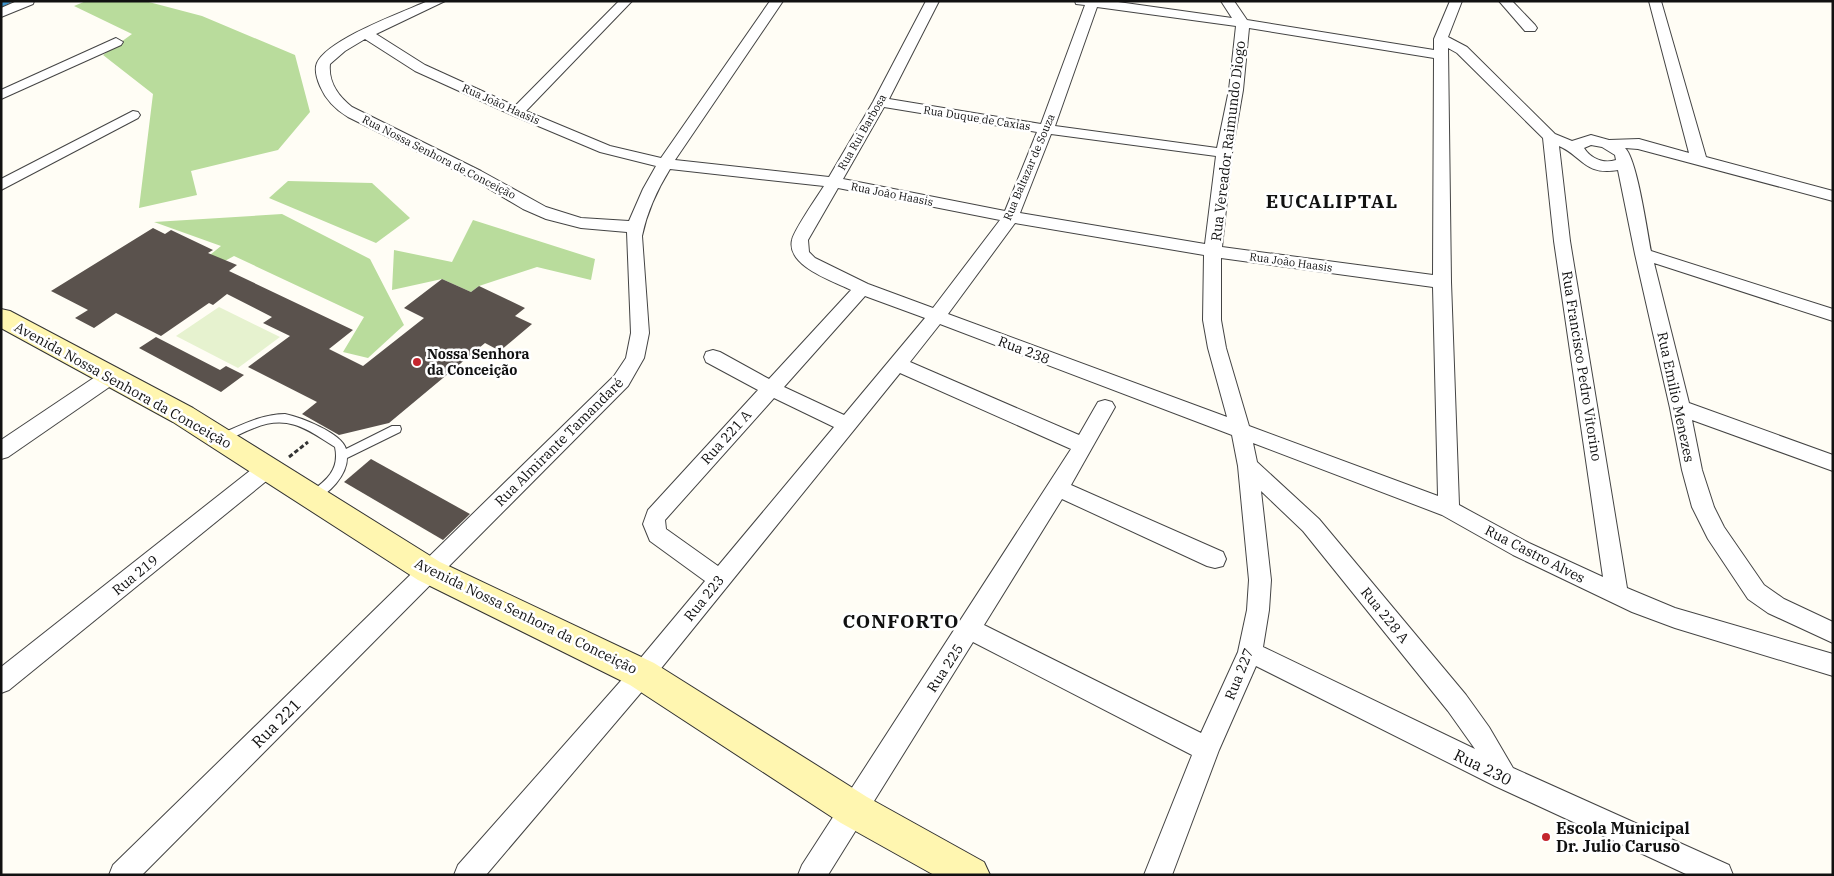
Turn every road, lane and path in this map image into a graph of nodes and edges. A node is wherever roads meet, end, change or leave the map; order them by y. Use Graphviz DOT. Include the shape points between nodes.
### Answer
graph roads {
  1 [pos="28,1"];
  2 [pos="626,1"];
  3 [pos="777,1"];
  4 [pos="933,1"];
  5 [pos="1227,1"];
  6 [pos="1456,1"];
  7 [pos="1505,1"];
  8 [pos="1655,1"];
  9 [pos="437,2"];
  10 [pos="1089,2"];
  11 [pos="1,13"];
  12 [pos="1243,23"];
  13 [pos="1530,28"];
  14 [pos="366,34"];
  15 [pos="1441,38"];
  16 [pos="116,42"];
  17 [pos="1441,55"];
  18 [pos="1,95"];
  19 [pos="880,102"];
  20 [pos="517,112"];
  21 [pos="133,115"];
  22 [pos="1046,129"];
  23 [pos="1550,137"];
  24 [pos="1610,144"];
  25 [pos="1576,148"];
  26 [pos="1224,153"];
  27 [pos="1699,160"];
  28 [pos="1624,162"];
  29 [pos="1592,163"];
  30 [pos="665,164"];
  31 [pos="833,182"];
  32 [pos="1,185"];
  33 [pos="1631,189"];
  34 [pos="1833,196"];
  35 [pos="1011,217"];
  36 [pos="635,227"];
  37 [pos="1213,251"];
  38 [pos="1643,254"];
  39 [pos="809,262"];
  40 [pos="1442,282"];
  41 [pos="862,288"];
  42 [pos="1833,314"];
  43 [pos="936,316"];
  44 [pos="1,317"];
  45 [pos="713,356"];
  46 [pos="897,364"];
  47 [pos="111,376"];
  48 [pos="770,388"];
  49 [pos="1105,407"];
  50 [pos="1680,408"];
  51 [pos="846,424"];
  52 [pos="396,429"];
  53 [pos="1241,432"];
  54 [pos="222,438"];
  55 [pos="1082,445"];
  56 [pos="1,451"];
  57 [pos="344,455"];
  58 [pos="1833,463"];
  59 [pos="1248,466"];
  60 [pos="268,468"];
  61 [pos="1058,488"];
  62 [pos="313,496"];
  63 [pos="1449,509"];
  64 [pos="1215,559"];
  65 [pos="429,571"];
  66 [pos="719,579"];
  67 [pos="1617,595"];
  68 [pos="969,630"];
  69 [pos="1833,633"];
  70 [pos="1250,652"];
  71 [pos="1833,666"];
  72 [pos="642,674"];
  73 [pos="1,682"];
  74 [pos="1207,749"];
  75 [pos="1504,777"];
  76 [pos="854,810"];
  77 [pos="123,875"];
  78 [pos="468,875"];
  79 [pos="812,875"];
  80 [pos="971,875"];
  81 [pos="1158,875"];
  82 [pos="1719,875"];
  1 -- 11 [label="street"];
  2 -- 20 [label="street"];
  3 -- 30 [label="street, Rua Almirante Tamandaré"];
  4 -- 19 [label="street, Rua Rui Barbosa"];
  5 -- 12 [label="street, Rua Vereador Raimundo Diogo"];
  6 -- 15 [label="street"];
  7 -- 13 [label="street"];
  8 -- 27 [label="street"];
  9 -- 14 [label="street"];
  10 -- 12 [label="street"];
  10 -- 22 [label="street, Rua Baltazar de Souza"];
  12 -- 17 [label="street"];
  12 -- 26 [label="street, Rua Vereador Raimundo Diogo" via="1236,90"];
  14 -- 20 [label="street, Rua João Haasis" via="420,68"];
  14 -- 36 [label="street, Rua Nossa Senhora de Conceição" via="340,47 327,57 323,65 330,92 337,102 545,212 572,222"];
  15 -- 17 [label="street"];
  15 -- 23 [label="street" via="1462,50"];
  16 -- 18 [label="street"];
  17 -- 40 [label="street"];
  19 -- 22 [label="street, Rua Duque de Caxias"];
  19 -- 31 [label="street, Rua Rui Barbosa"];
  20 -- 30 [label="street, Rua João Haasis" via="605,148"];
  21 -- 32 [label="street"];
  22 -- 26 [label="street, Rua Duque de Caxias"];
  22 -- 35 [label="street, Rua Baltazar de Souza"];
  23 -- 25 [label="street"];
  23 -- 67 [label="street, Rua Francisco Pedro Vitorino" via="1562,241"];
  24 -- 25 [label="street" via="1591,140 1577,144"];
  24 -- 27 [label="street" via="1639,144"];
  24 -- 28 [label="street" via="1622,153"];
  25 -- 29 [label="street" via="1584,159"];
  26 -- 37 [label="street, Rua Vereador Raimundo Diogo"];
  27 -- 34 [label="street"];
  28 -- 29 [label="street" via="1612,166"];
  28 -- 33 [label="street, Rua Emilio Menezes"];
  29 -- 33 [label="street"];
  30 -- 31 [label="street, Rua João Haasis"];
  30 -- 36 [label="street, Rua Almirante Tamandaré"];
  31 -- 35 [label="street, Rua João Haasis"];
  31 -- 39 [label="street, Rua Rui Barbosa" via="800,240 801,253"];
  33 -- 38 [label="street, Rua Emilio Menezes"];
  35 -- 37 [label="street, Rua João Haasis"];
  35 -- 43 [label="street, Rua Baltazar de Souza"];
  36 -- 65 [label="street, Rua Almirante Tamandaré" via="640,333 635,358 622,381"];
  37 -- 40 [label="street, Rua João Haasis"];
  37 -- 53 [label="street, Rua Vereador Raimundo Diogo" via="1212,320"];
  38 -- 42 [label="street"];
  38 -- 50 [label="street, Rua Emilio Menezes"];
  39 -- 41 [label="street, Rua 238"];
  40 -- 63 [label="street"];
  41 -- 43 [label="street, Rua 238"];
  41 -- 48 [label="street, Rua 221 A"];
  43 -- 46 [label="street, Rua 223"];
  43 -- 53 [label="street, Rua 238"];
  44 -- 47 [label="street, Avenida Nossa Senhora da Conceição"];
  45 -- 48 [label="street"];
  46 -- 51 [label="street, Rua 223"];
  46 -- 55 [label="street"];
  47 -- 54 [label="street, Avenida Nossa Senhora da Conceição"];
  47 -- 56 [label="street"];
  48 -- 51 [label="street"];
  48 -- 66 [label="street, Rua 221 A" via="653,523 658,535"];
  49 -- 55 [label="street, Rua 225"];
  50 -- 58 [label="street"];
  50 -- 69 [label="street, Rua Emilio Menezes" via="1703,507 1716,533 1756,592 1776,606"];
  51 -- 66 [label="street, Rua 223"];
  52 -- 57 [label="lane"];
  53 -- 59 [label="street, Rua 227"];
  53 -- 63 [label="street, Rua Castro Alves"];
  54 -- 57 [label="lane" via="252,424 284,418 303,424 340,445"];
  54 -- 60 [label="street, Avenida Nossa Senhora da Conceição"];
  55 -- 61 [label="street, Rua 225"];
  57 -- 62 [label="lane" via="340,470 330,484"];
  59 -- 70 [label="street, Rua 227" via="1260,580"];
  59 -- 75 [label="street, Rua 228 A" via="1278,492 1323,540 1457,703"];
  60 -- 62 [label="street, Avenida Nossa Senhora da Conceição"];
  60 -- 73 [label="street, Rua 219"];
  61 -- 64 [label="street"];
  61 -- 68 [label="street, Rua 225"];
  62 -- 65 [label="street, Avenida Nossa Senhora da Conceição"];
  63 -- 67 [label="street, Rua Castro Alves" via="1521,549"];
  65 -- 72 [label="street, Avenida Nossa Senhora da Conceição"];
  65 -- 77 [label="street, Rua 221"];
  66 -- 72 [label="street, Rua 223"];
  67 -- 71 [label="street, Rua Castro Alves" via="1675,618"];
  68 -- 74 [label="street"];
  68 -- 76 [label="street, Rua 225"];
  70 -- 74 [label="street, Rua 227"];
  70 -- 75 [label="street, Rua 230"];
  72 -- 76 [label="street, Avenida Nossa Senhora da Conceição"];
  72 -- 78 [label="street, Rua 223"];
  74 -- 81 [label="street, Rua 227"];
  75 -- 82 [label="street, Rua 230"];
  76 -- 79 [label="street, Rua 225"];
  76 -- 80 [label="street, Avenida Nossa Senhora da Conceição"];
}
